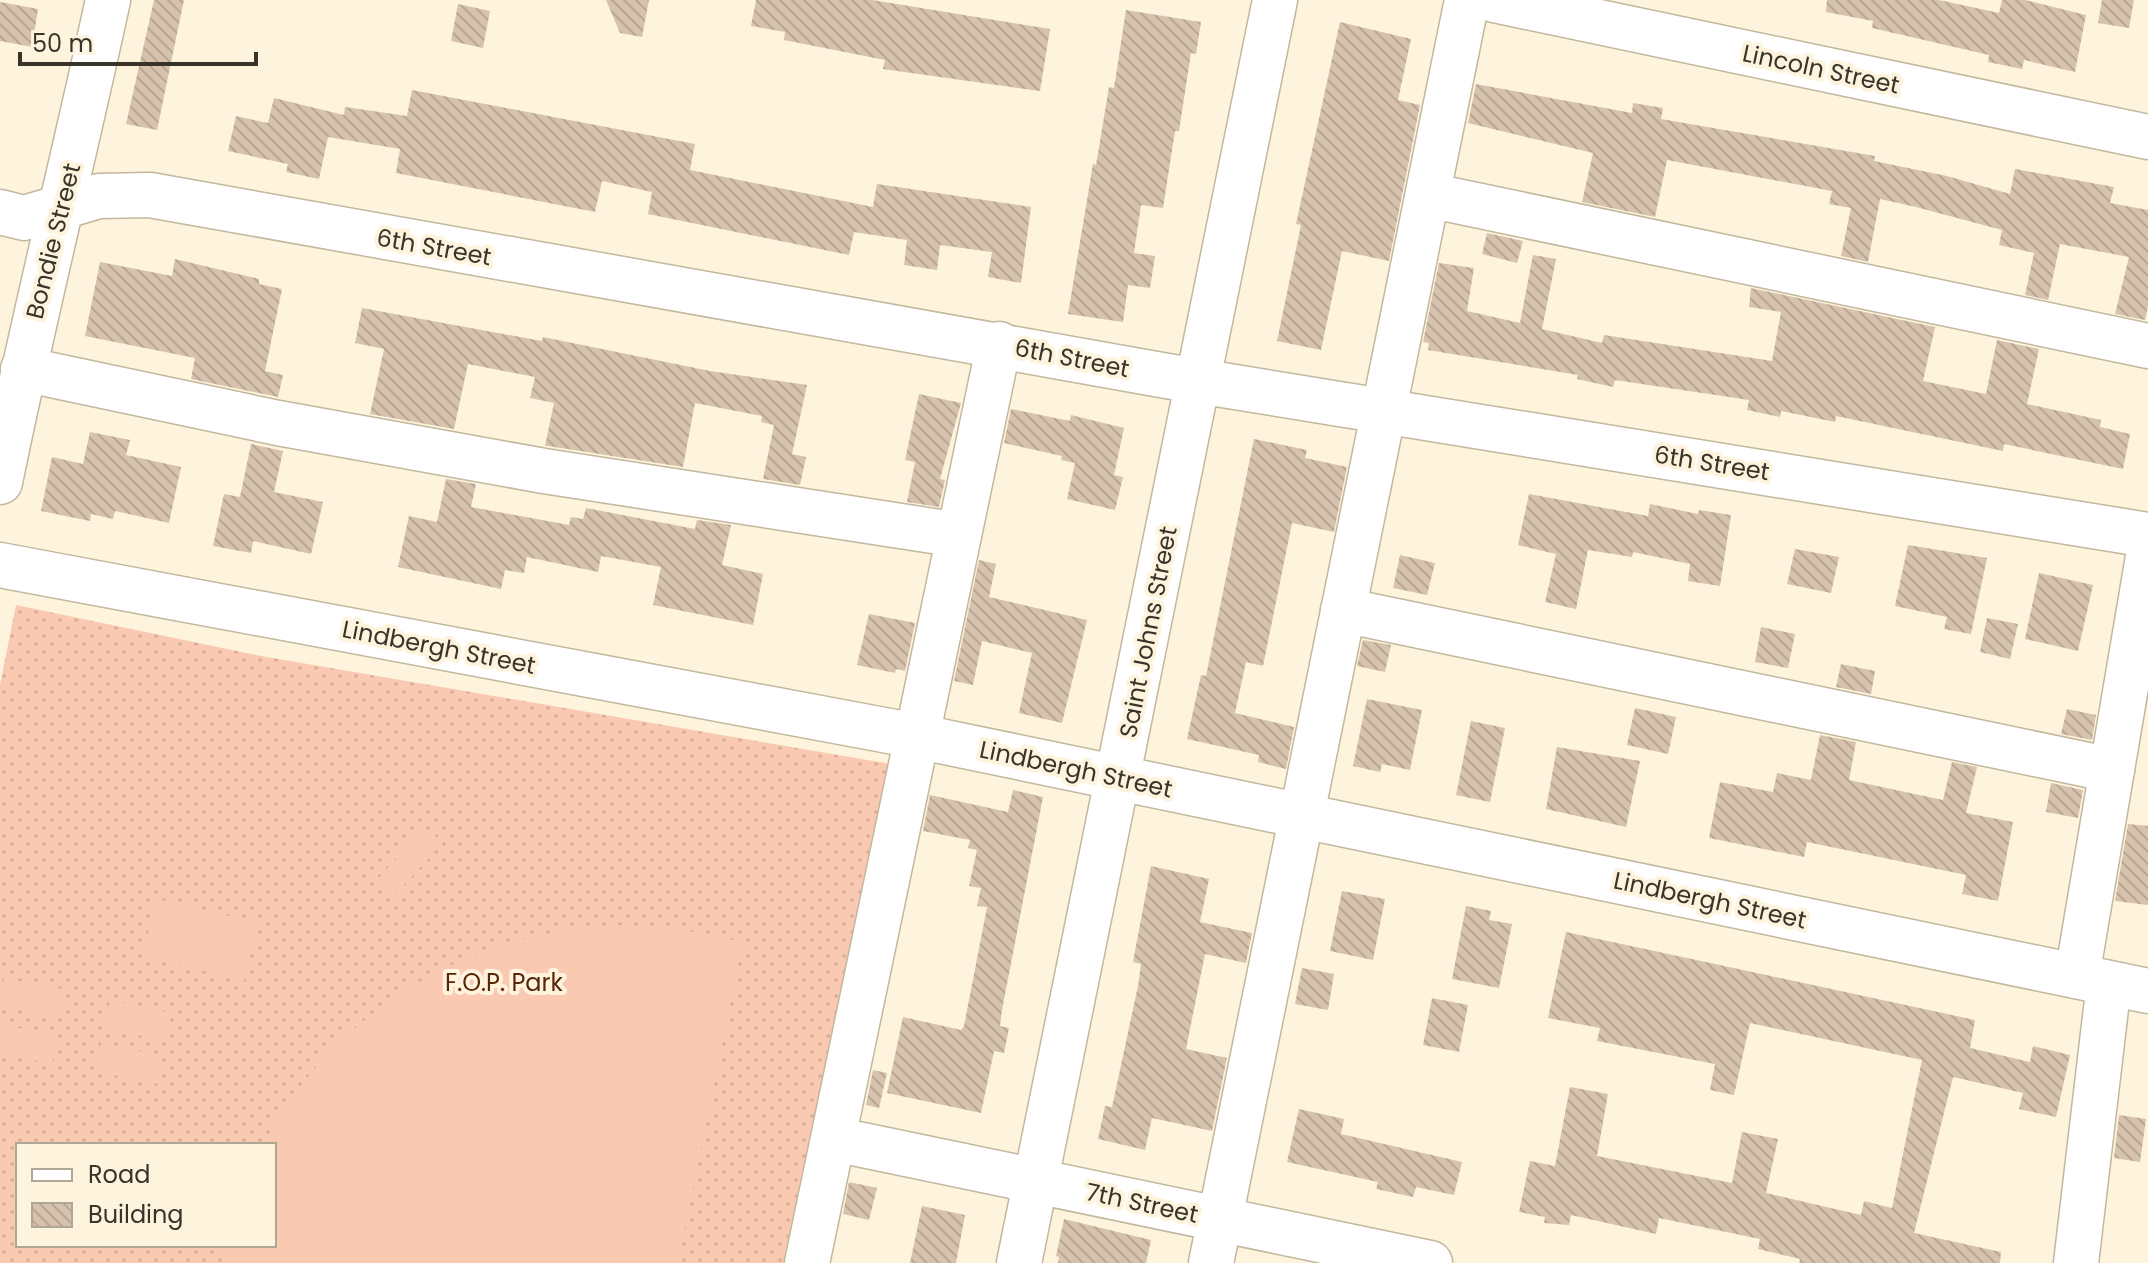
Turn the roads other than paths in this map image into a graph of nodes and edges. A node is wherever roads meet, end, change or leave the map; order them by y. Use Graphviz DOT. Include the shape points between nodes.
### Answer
graph roads {
  1 [pos="108,0"];
  2 [pos="1275,0"];
  3 [pos="1467,0"];
  4 [pos="1494,0"];
  5 [pos="2148,137"];
  6 [pos="1428,195"];
  7 [pos="58,208"];
  8 [pos="0,212"];
  9 [pos="999,344"];
  10 [pos="2148,346"];
  11 [pos="23,369"];
  12 [pos="1198,381"];
  13 [pos="1384,410"];
  14 [pos="0,482"];
  15 [pos="959,535"];
  16 [pos="2148,535"];
  17 [pos="2148,557"];
  18 [pos="0,565"];
  19 [pos="1343,610"];
  20 [pos="916,736"];
  21 [pos="2112,770"];
  22 [pos="1119,778"];
  23 [pos="1302,816"];
  24 [pos="2111,983"];
  25 [pos="853,1143"];
  26 [pos="1036,1181"];
  27 [pos="1219,1219"];
  28 [pos="807,1263"];
  29 [pos="1019,1263"];
  30 [pos="1211,1263"];
  31 [pos="1430,1263"];
  32 [pos="2076,1263"];
  1 -- 7 [label="street, Bondie Street"];
  2 -- 12 [label="street, Saint Johns Street"];
  3 -- 6 [label="street"];
  4 -- 5 [label="street, Lincoln Street"];
  6 -- 10 [label="street"];
  6 -- 13 [label="street"];
  7 -- 8 [label="street, 6th Street" via="24,218"];
  7 -- 9 [label="street, 6th Street" via="99,196 150,195 725,300"];
  7 -- 11 [label="street, Bondie Street"];
  9 -- 12 [label="street, 6th Street"];
  9 -- 15 [label="street"];
  11 -- 14 [label="street, Bondie Street"];
  11 -- 15 [label="street" via="278,423 544,471"];
  12 -- 13 [label="street, 6th Street"];
  12 -- 22 [label="street, Saint Johns Street"];
  13 -- 16 [label="street, 6th Street"];
  13 -- 19 [label="street"];
  15 -- 20 [label="street"];
  17 -- 21 [label="street"];
  18 -- 20 [label="street, Lindbergh Street"];
  19 -- 21 [label="street"];
  19 -- 23 [label="street"];
  20 -- 22 [label="street, Lindbergh Street"];
  20 -- 28 [label="street"];
  21 -- 24 [label="street"];
  22 -- 23 [label="street, Lindbergh Street"];
  22 -- 26 [label="street, Saint Johns Street"];
  23 -- 24 [label="street, Lindbergh Street"];
  23 -- 27 [label="street"];
  24 -- 32 [label="street"];
  25 -- 26 [label="street, 7th Street"];
  26 -- 27 [label="street, 7th Street"];
  26 -- 29 [label="street, Saint Johns Street"];
  27 -- 30 [label="street"];
  27 -- 31 [label="street, 7th Street"];
}
